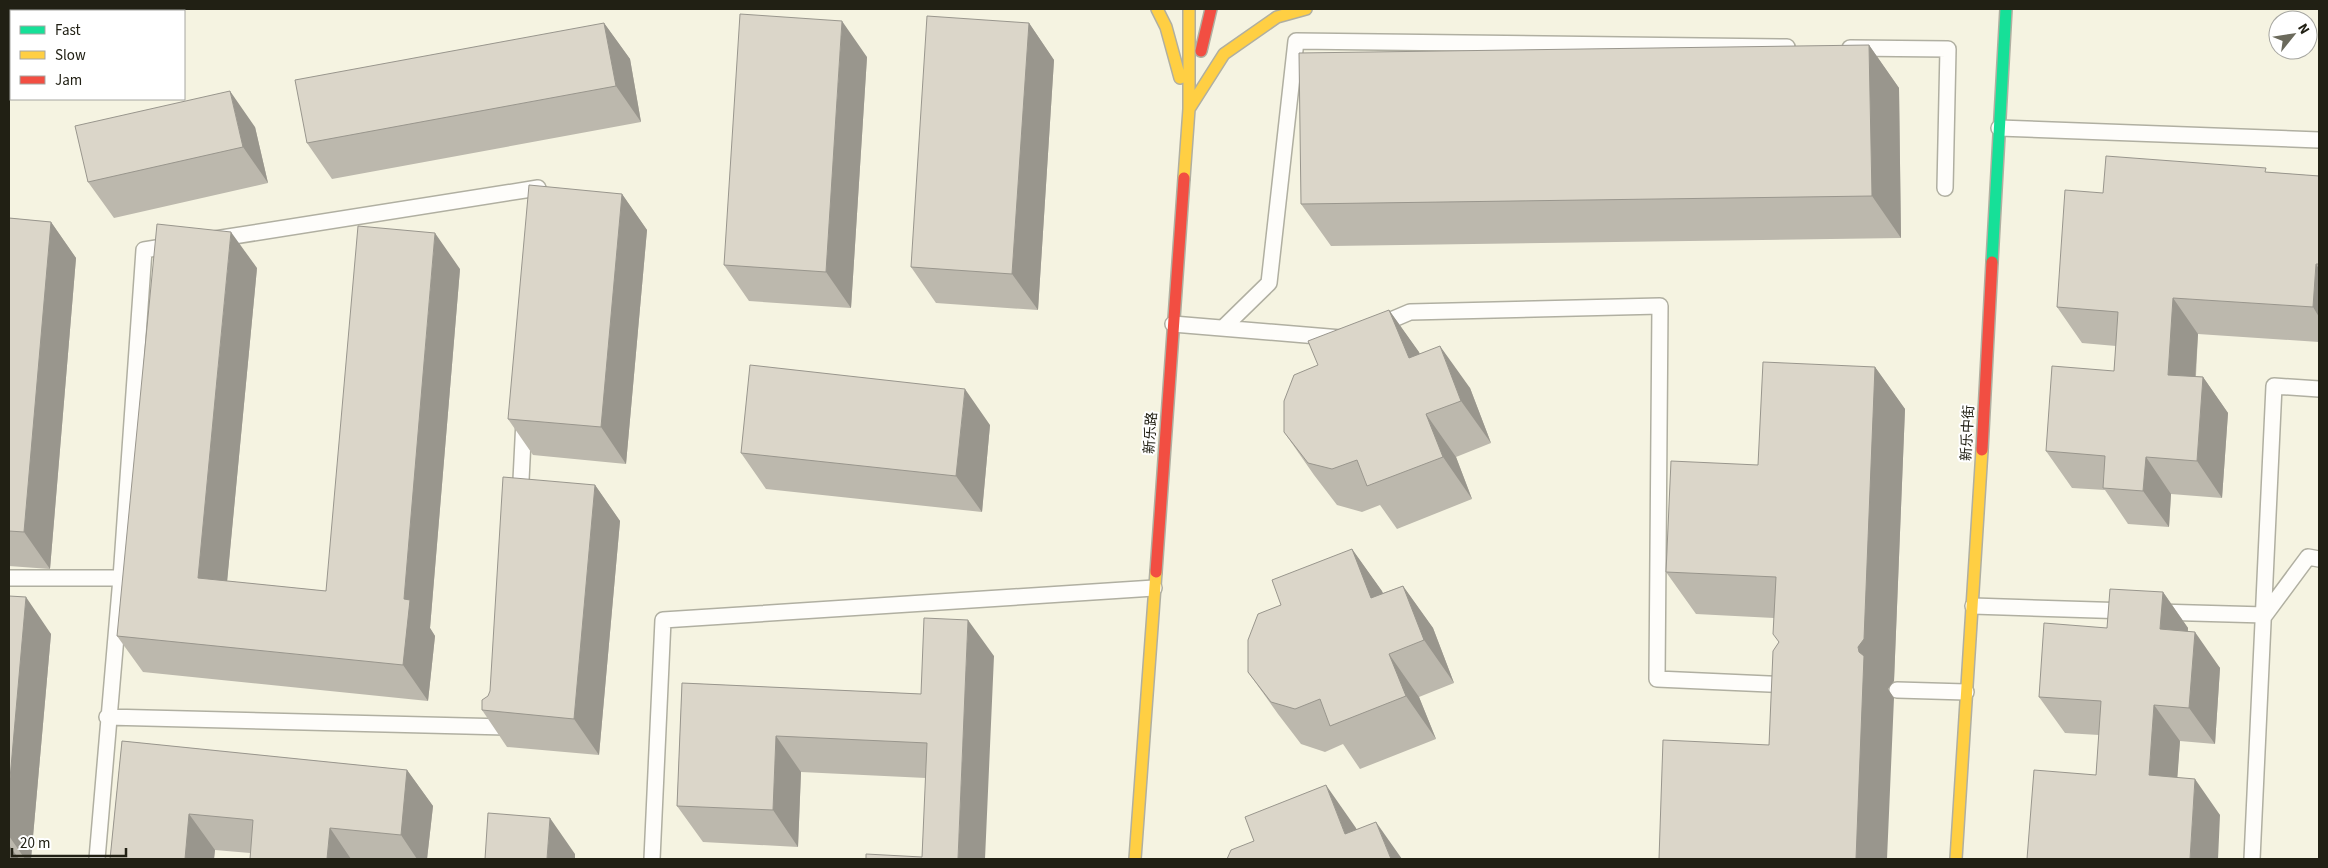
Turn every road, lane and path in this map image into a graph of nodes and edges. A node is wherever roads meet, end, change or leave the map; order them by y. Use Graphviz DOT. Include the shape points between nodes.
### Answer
graph roads {
  1 [pos="1157,9"];
  2 [pos="1189,9"];
  3 [pos="1211,9"];
  4 [pos="1306,9"];
  5 [pos="2006,9"];
  6 [pos="1800,47"];
  7 [pos="1839,48"];
  8 [pos="1189,108"];
  9 [pos="1999,128"];
  10 [pos="2319,140"];
  11 [pos="1944,188"];
  12 [pos="537,208"];
  13 [pos="1173,324"];
  14 [pos="1223,328"];
  15 [pos="2319,389"];
  16 [pos="525,408"];
  17 [pos="519,517"];
  18 [pos="2319,559"];
  19 [pos="9,578"];
  20 [pos="121,578"];
  21 [pos="1154,588"];
  22 [pos="1973,606"];
  23 [pos="2264,615"];
  24 [pos="1799,685"];
  25 [pos="1897,690"];
  26 [pos="1966,692"];
  27 [pos="508,707"];
  28 [pos="107,717"];
  29 [pos="97,859"];
  30 [pos="652,859"];
  31 [pos="1135,859"];
  32 [pos="1956,859"];
  33 [pos="2252,859"];
  1 -- 8 [label="main road" via="1166,27"];
  2 -- 8 [label="main road, 新乐路"];
  3 -- 8 [label="main road"];
  4 -- 8 [label="main road" via="1277,17 1224,54"];
  5 -- 9 [label="main road, 新乐中街"];
  6 -- 14 [label="lane" via="1296,41 1268,284"];
  7 -- 11 [label="lane" via="1948,49"];
  8 -- 13 [label="main road, 新乐路"];
  9 -- 10 [label="lane"];
  9 -- 22 [label="main road, 新乐中街"];
  12 -- 20 [label="lane" via="538,188 144,250"];
  13 -- 14 [label="lane"];
  13 -- 21 [label="main road, 新乐路"];
  14 -- 24 [label="lane" via="1347,338 1410,312 1660,306 1657,679"];
  15 -- 23 [label="lane" via="2274,386"];
  16 -- 17 [label="lane"];
  18 -- 23 [label="lane" via="2308,557"];
  19 -- 20 [label="lane"];
  20 -- 28 [label="lane"];
  21 -- 30 [label="lane" via="663,620"];
  21 -- 31 [label="main road, 新乐路"];
  22 -- 23 [label="lane"];
  22 -- 26 [label="main road, 新乐中街"];
  23 -- 33 [label="lane"];
  25 -- 26 [label="lane"];
  26 -- 32 [label="main road, 新乐中街"];
  27 -- 28 [label="lane" via="506,727"];
  28 -- 29 [label="lane"];
}
